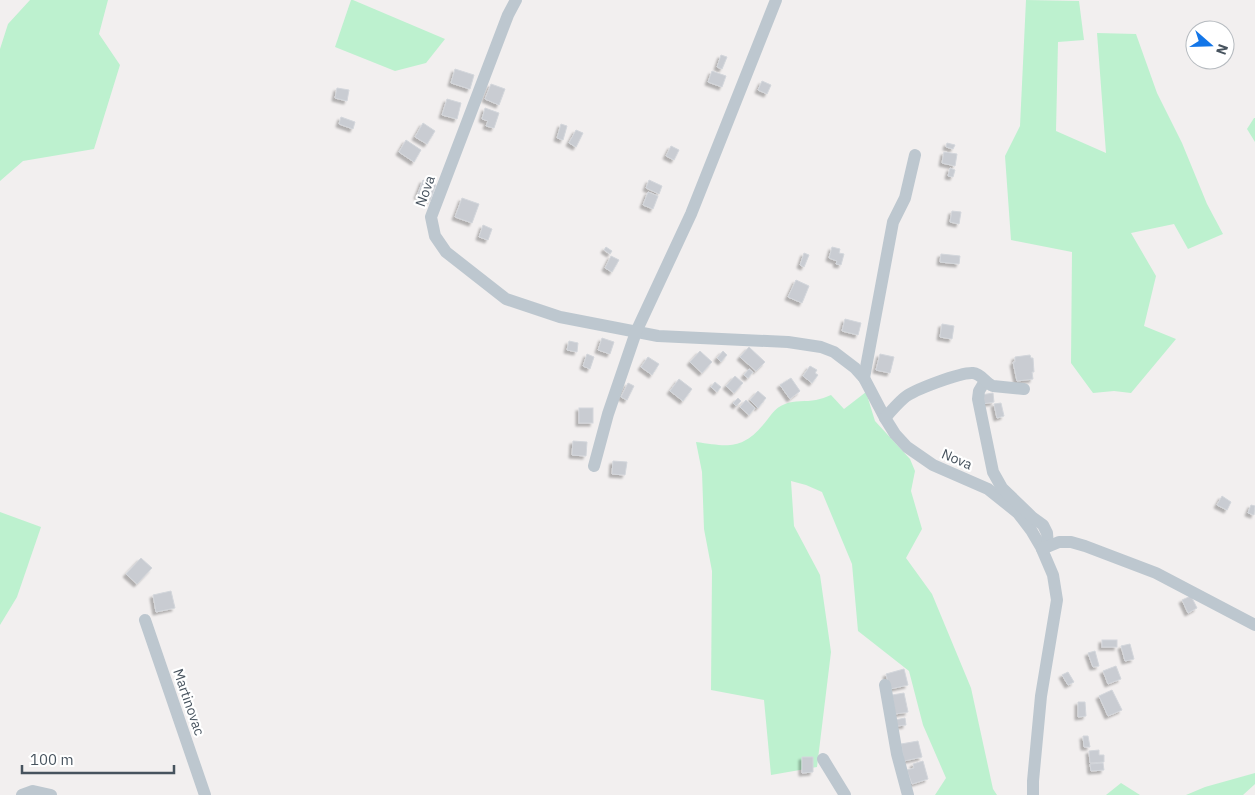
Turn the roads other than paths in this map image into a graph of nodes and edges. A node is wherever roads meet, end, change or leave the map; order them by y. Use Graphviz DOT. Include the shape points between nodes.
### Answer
graph roads {
  1 [pos="516,0"];
  2 [pos="776,0"];
  3 [pos="915,155"];
  4 [pos="636,332"];
  5 [pos="864,378"];
  6 [pos="985,381"];
  7 [pos="1024,389"];
  8 [pos="885,418"];
  9 [pos="594,466"];
  10 [pos="1045,547"];
  11 [pos="145,620"];
  12 [pos="1255,625"];
  13 [pos="885,685"];
  14 [pos="823,759"];
  15 [pos="22,795"];
  16 [pos="51,795"];
  17 [pos="205,795"];
  18 [pos="844,795"];
  19 [pos="908,795"];
  20 [pos="1033,795"];
  1 -- 4 [label="street, Nova" via="431,217 435,236 446,252 506,299 560,317"];
  2 -- 4 [label="street" via="691,214"];
  3 -- 5 [label="street" via="904,198 893,222"];
  4 -- 5 [label="street, Nova" via="804,344 834,352"];
  4 -- 9 [label="street"];
  5 -- 8 [label="street, Nova"];
  6 -- 7 [label="street" via="992,386"];
  6 -- 8 [label="street" via="978,374 960,374 911,393"];
  6 -- 10 [label="street" via="978,391 978,399 993,472 1002,488 1043,525 1047,533"];
  8 -- 10 [label="street, Nova" via="906,447 919,457 1002,499 1018,513"];
  10 -- 12 [label="street" via="1066,541 1085,546 1156,573"];
  10 -- 20 [label="street, Nova" via="1057,600 1041,696"];
  11 -- 17 [label="street, Martinovac"];
  13 -- 19 [label="street" via="896,754"];
  14 -- 18 [label="street"];
  15 -- 16 [label="street" via="33,792"];
}
